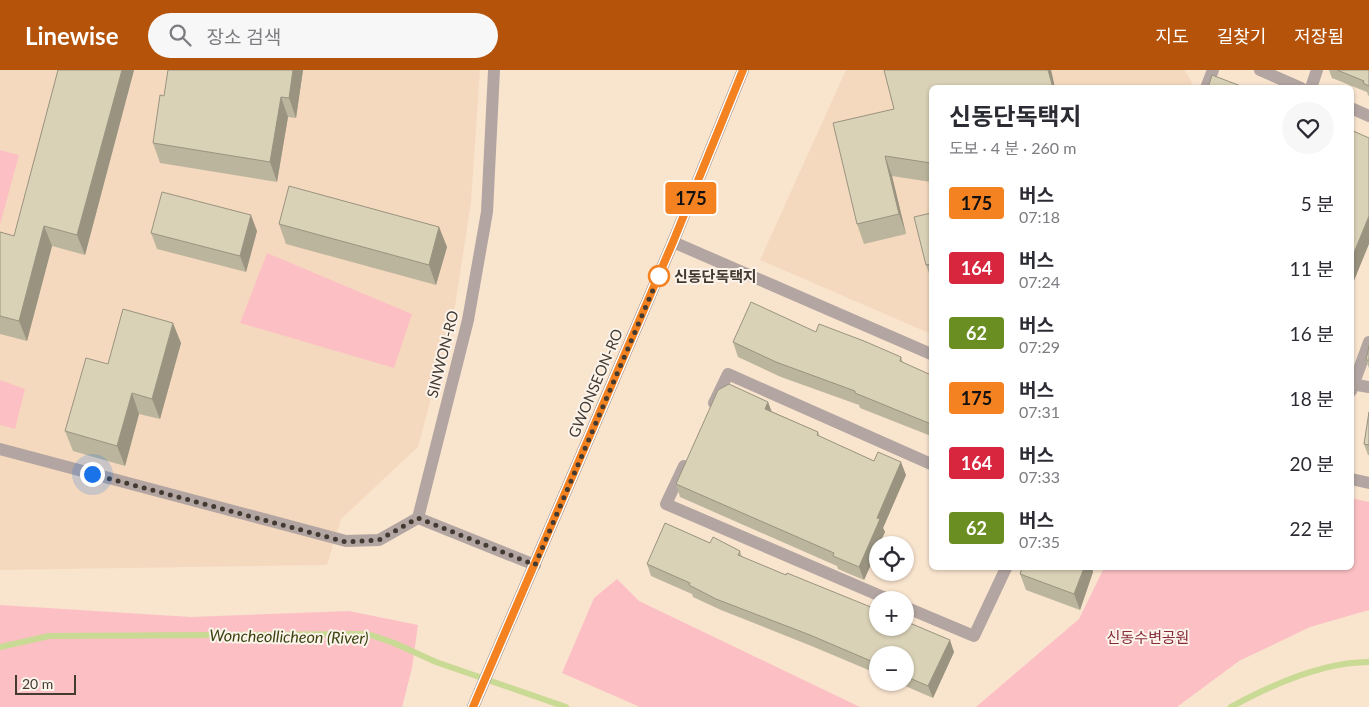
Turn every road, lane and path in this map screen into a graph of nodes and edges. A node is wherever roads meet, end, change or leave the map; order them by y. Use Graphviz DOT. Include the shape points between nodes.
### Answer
graph roads {
  1 [pos="494,70"];
  2 [pos="743,70"];
  3 [pos="1213,70"];
  4 [pos="1260,70"];
  5 [pos="1317,70"];
  6 [pos="1207,85"];
  7 [pos="1294,85"];
  8 [pos="1312,85"];
  9 [pos="1354,109"];
  10 [pos="1369,116"];
  11 [pos="673,242"];
  12 [pos="1369,342"];
  13 [pos="929,353"];
  14 [pos="1354,381"];
  15 [pos="1354,386"];
  16 [pos="1369,387"];
  17 [pos="708,417"];
  18 [pos="0,449"];
  19 [pos="691,452"];
  20 [pos="929,463"];
  21 [pos="1354,480"];
  22 [pos="1369,483"];
  23 [pos="418,518"];
  24 [pos="535,565"];
  25 [pos="1005,570"];
  26 [pos="869,591"];
  27 [pos="914,611"];
  28 [pos="473,707"];
  1 -- 23 [label="street, SINWON-RO" via="486,212 473,291"];
  2 -- 11 [label="street, GWONSEON-RO"];
  3 -- 6 [label="street"];
  4 -- 7 [label="street"];
  5 -- 8 [label="street"];
  9 -- 10 [label="street"];
  11 -- 13 [label="street"];
  11 -- 24 [label="street, GWONSEON-RO"];
  12 -- 14 [label="street"];
  15 -- 16 [label="street"];
  17 -- 20 [label="street" via="728,374"];
  18 -- 23 [label="street" via="346,542 379,540"];
  19 -- 26 [label="street" via="666,504"];
  21 -- 22 [label="street"];
  23 -- 24 [label="street"];
  24 -- 28 [label="street, GWONSEON-RO"];
  25 -- 27 [label="street" via="974,636"];
}
